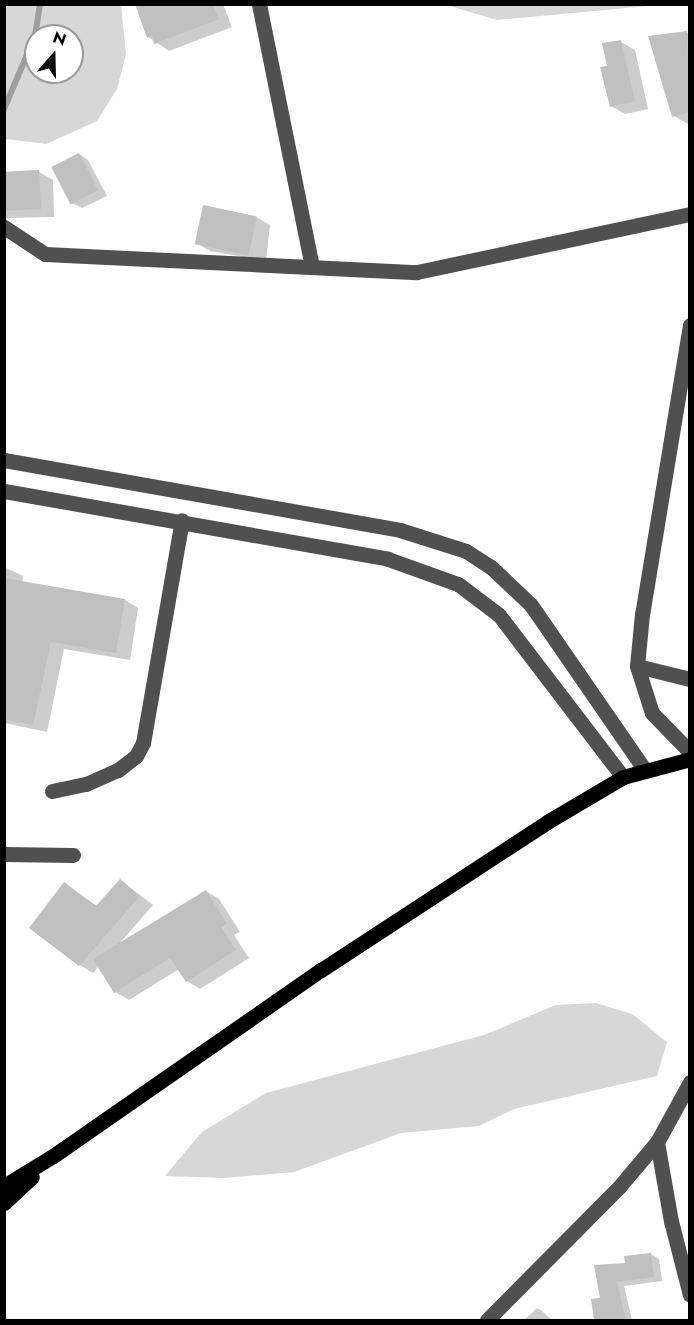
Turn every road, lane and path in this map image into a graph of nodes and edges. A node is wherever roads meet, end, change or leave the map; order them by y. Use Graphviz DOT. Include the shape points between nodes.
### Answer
graph roads {
  1 [pos="259,4"];
  2 [pos="690,214"];
  3 [pos="4,227"];
  4 [pos="312,267"];
  5 [pos="690,325"];
  6 [pos="4,460"];
  7 [pos="4,491"];
  8 [pos="182,520"];
  9 [pos="637,666"];
  10 [pos="690,679"];
  11 [pos="690,752"];
  12 [pos="690,759"];
  13 [pos="644,769"];
  14 [pos="623,777"];
  15 [pos="52,791"];
  16 [pos="4,854"];
  17 [pos="73,855"];
  18 [pos="690,1082"];
  19 [pos="657,1142"];
  20 [pos="53,1156"];
  21 [pos="4,1185"];
  22 [pos="4,1203"];
  23 [pos="690,1295"];
  24 [pos="487,1320"];
  1 -- 4 [label="street"];
  2 -- 4 [label="street" via="417,273"];
  3 -- 4 [label="street" via="45,254"];
  5 -- 9 [label="street" via="642,614"];
  6 -- 13 [label="street" via="400,530 466,551 491,567 531,605"];
  7 -- 8 [label="street"];
  8 -- 14 [label="street" via="387,559 458,584 499,615"];
  8 -- 15 [label="street" via="142,743 136,756 118,770 86,784"];
  9 -- 10 [label="street"];
  9 -- 11 [label="street" via="652,713"];
  12 -- 13 [label="main road"];
  13 -- 14 [label="main road"];
  14 -- 20 [label="main road" via="321,970"];
  16 -- 17 [label="street"];
  18 -- 19 [label="street"];
  19 -- 23 [label="street" via="670,1221"];
  19 -- 24 [label="street" via="620,1187"];
  20 -- 21 [label="main road"];
  20 -- 22 [label="main road"];
}
